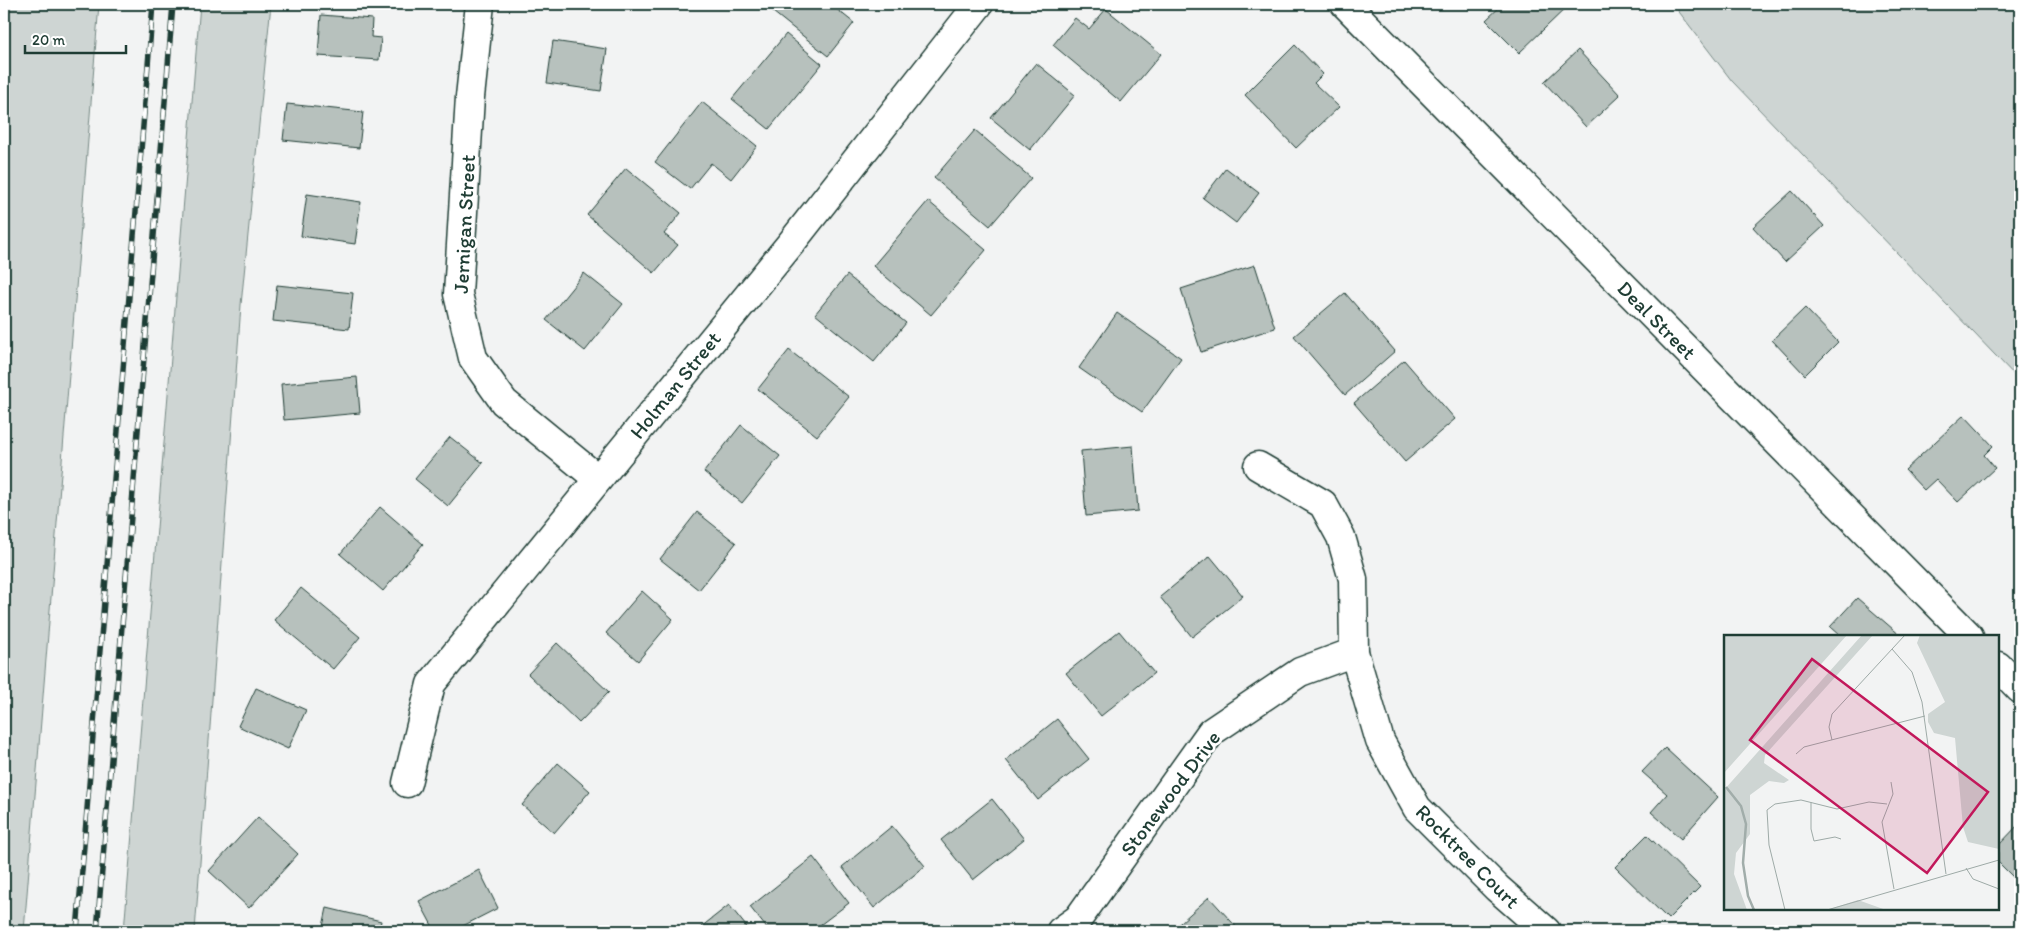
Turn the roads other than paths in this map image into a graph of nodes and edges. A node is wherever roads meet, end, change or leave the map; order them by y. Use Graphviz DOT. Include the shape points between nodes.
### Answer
graph roads {
  1 [pos="480,4"];
  2 [pos="980,4"];
  3 [pos="1345,4"];
  4 [pos="1258,466"];
  5 [pos="598,479"];
  6 [pos="1968,635"];
  7 [pos="1354,652"];
  8 [pos="1999,667"];
  9 [pos="2020,688"];
  10 [pos="407,782"];
  11 [pos="1061,931"];
  12 [pos="1546,931"];
  1 -- 5 [label="street, Jernigan Street" via="470,97 458,294 474,358 504,402"];
  2 -- 5 [label="street, Holman Street" via="792,242"];
  3 -- 6 [label="street, Deal Street"];
  4 -- 7 [label="street, Rocktree Court" via="1323,504 1341,536 1353,579"];
  5 -- 10 [label="street, Holman Street" via="431,684"];
  7 -- 11 [label="street, Stonewood Drive" via="1300,672 1211,732 1078,919"];
  7 -- 12 [label="street, Rocktree Court" via="1380,741 1417,808 1497,888"];
  8 -- 9 [label="street"];
}
